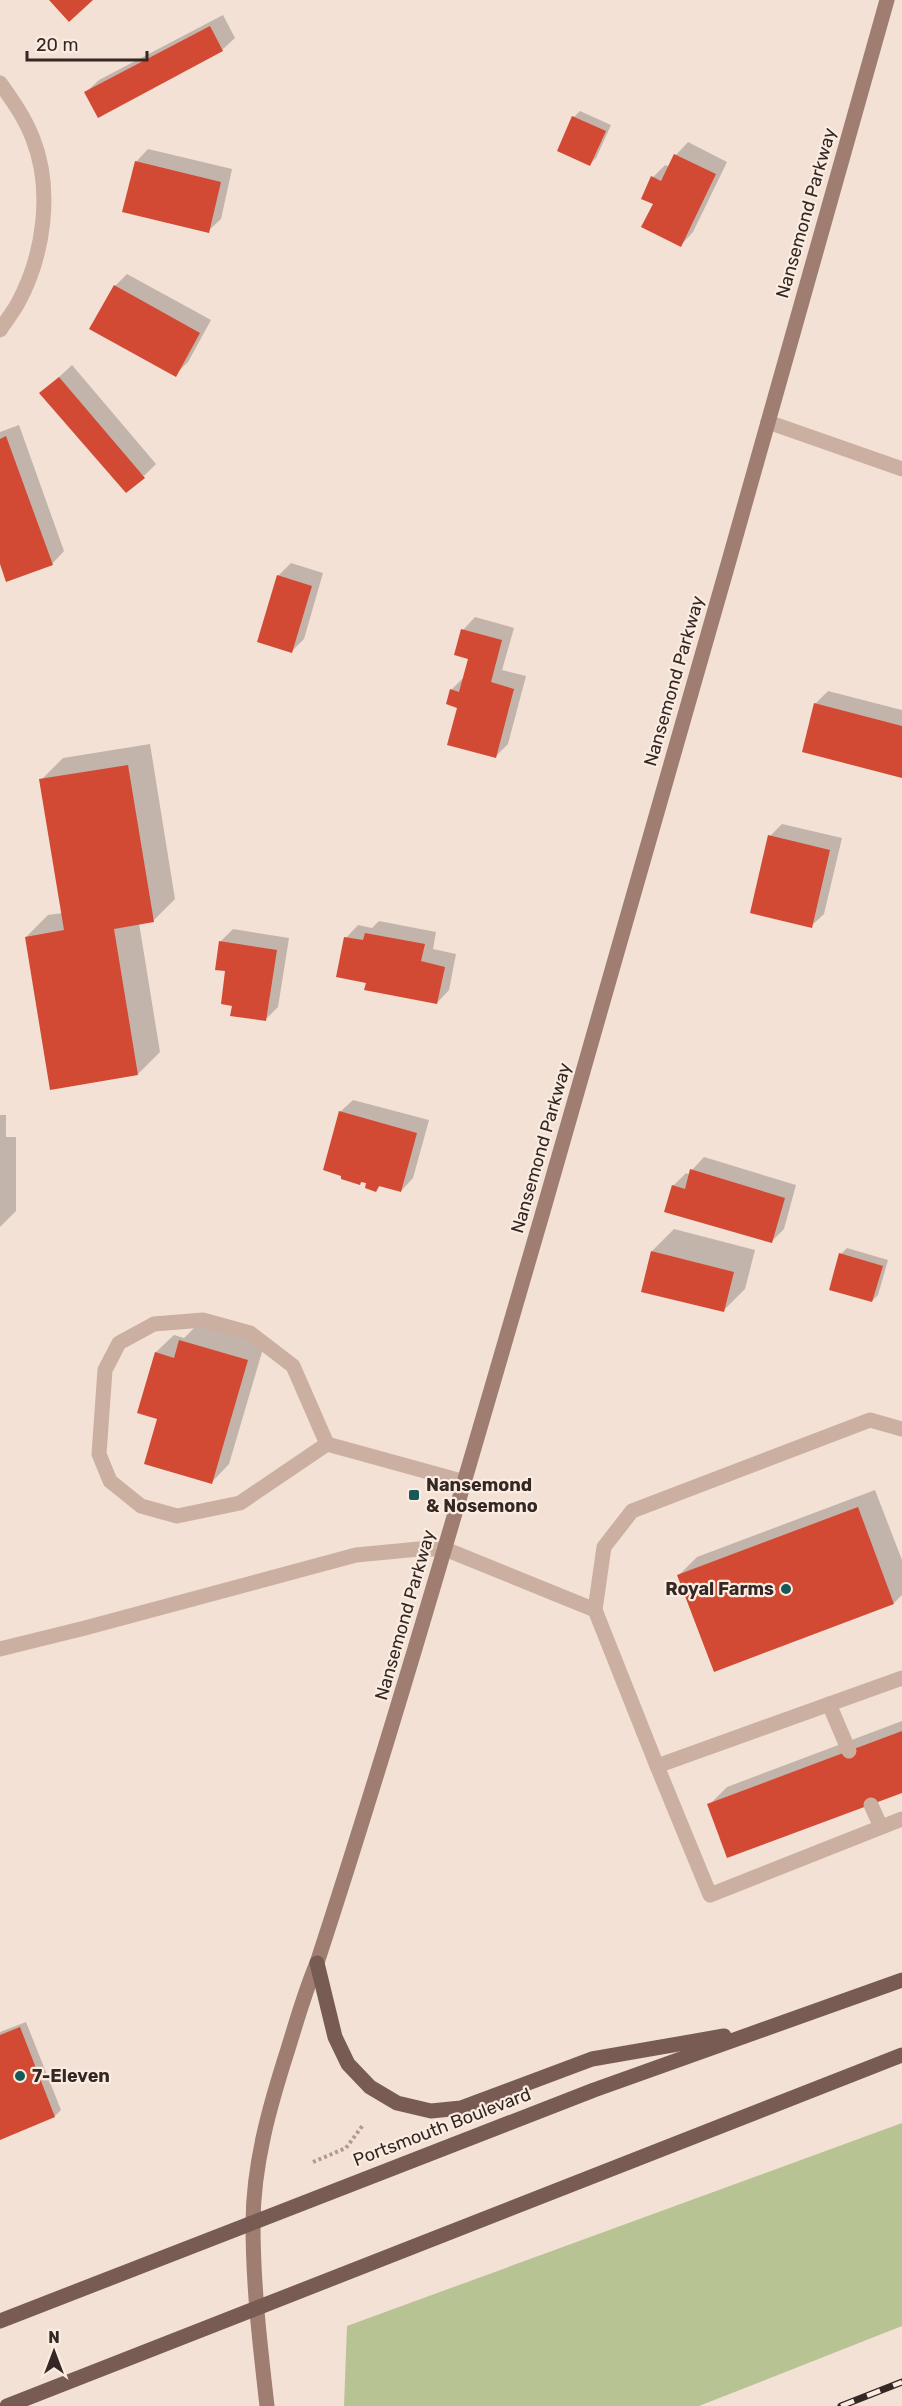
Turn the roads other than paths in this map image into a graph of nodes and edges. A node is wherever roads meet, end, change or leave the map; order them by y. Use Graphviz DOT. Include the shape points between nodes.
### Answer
graph roads {
  1 [pos="887,0"];
  2 [pos="0,84"];
  3 [pos="0,330"];
  4 [pos="768,422"];
  5 [pos="902,469"];
  6 [pos="902,1429"];
  7 [pos="327,1444"];
  8 [pos="465,1482"];
  9 [pos="445,1549"];
  10 [pos="595,1610"];
  11 [pos="0,1649"];
  12 [pos="902,1678"];
  13 [pos="829,1704"];
  14 [pos="849,1751"];
  15 [pos="657,1766"];
  16 [pos="871,1805"];
  17 [pos="902,1819"];
  18 [pos="881,1827"];
  19 [pos="317,1963"];
  20 [pos="902,1980"];
  21 [pos="768,2028"];
  22 [pos="902,2055"];
  23 [pos="253,2222"];
  24 [pos="256,2308"];
  25 [pos="0,2320"];
  26 [pos="7,2406"];
  27 [pos="267,2406"];
  1 -- 4 [label="main road, Nansemond Parkway"];
  2 -- 3 [label="street" via="34,140 43,182 43,217 35,262 18,303"];
  4 -- 5 [label="street"];
  4 -- 8 [label="main road, Nansemond Parkway"];
  6 -- 10 [label="street" via="870,1420 632,1512 604,1547"];
  7 -- 7 [label="street" via="293,1366 250,1333 203,1320 154,1324 119,1343 105,1370 99,1454 111,1481 141,1506 177,1516 240,1503"];
  7 -- 8 [label="street"];
  8 -- 9 [label="main road, Nansemond Parkway"];
  9 -- 10 [label="street"];
  9 -- 11 [label="street" via="356,1555"];
  9 -- 19 [label="main road, Nansemond Parkway" via="372,1796"];
  10 -- 15 [label="street"];
  12 -- 13 [label="street"];
  13 -- 14 [label="street"];
  13 -- 15 [label="street"];
  15 -- 18 [label="street" via="710,1895"];
  16 -- 18 [label="street"];
  17 -- 18 [label="street"];
  19 -- 21 [label="main road" via="335,2037 348,2064 370,2087 397,2103 431,2111 461,2108 592,2059"];
  19 -- 23 [label="main road, Nansemond Parkway" via="275,2090 262,2145"];
  20 -- 21 [label="main road, Portsmouth Boulevard"];
  21 -- 23 [label="main road, Portsmouth Boulevard" via="594,2090"];
  22 -- 24 [label="main road"];
  23 -- 24 [label="main road, Nansemond Parkway"];
  23 -- 25 [label="main road, Portsmouth Boulevard"];
  24 -- 26 [label="main road"];
  24 -- 27 [label="main road, Nansemond Parkway"];
}
